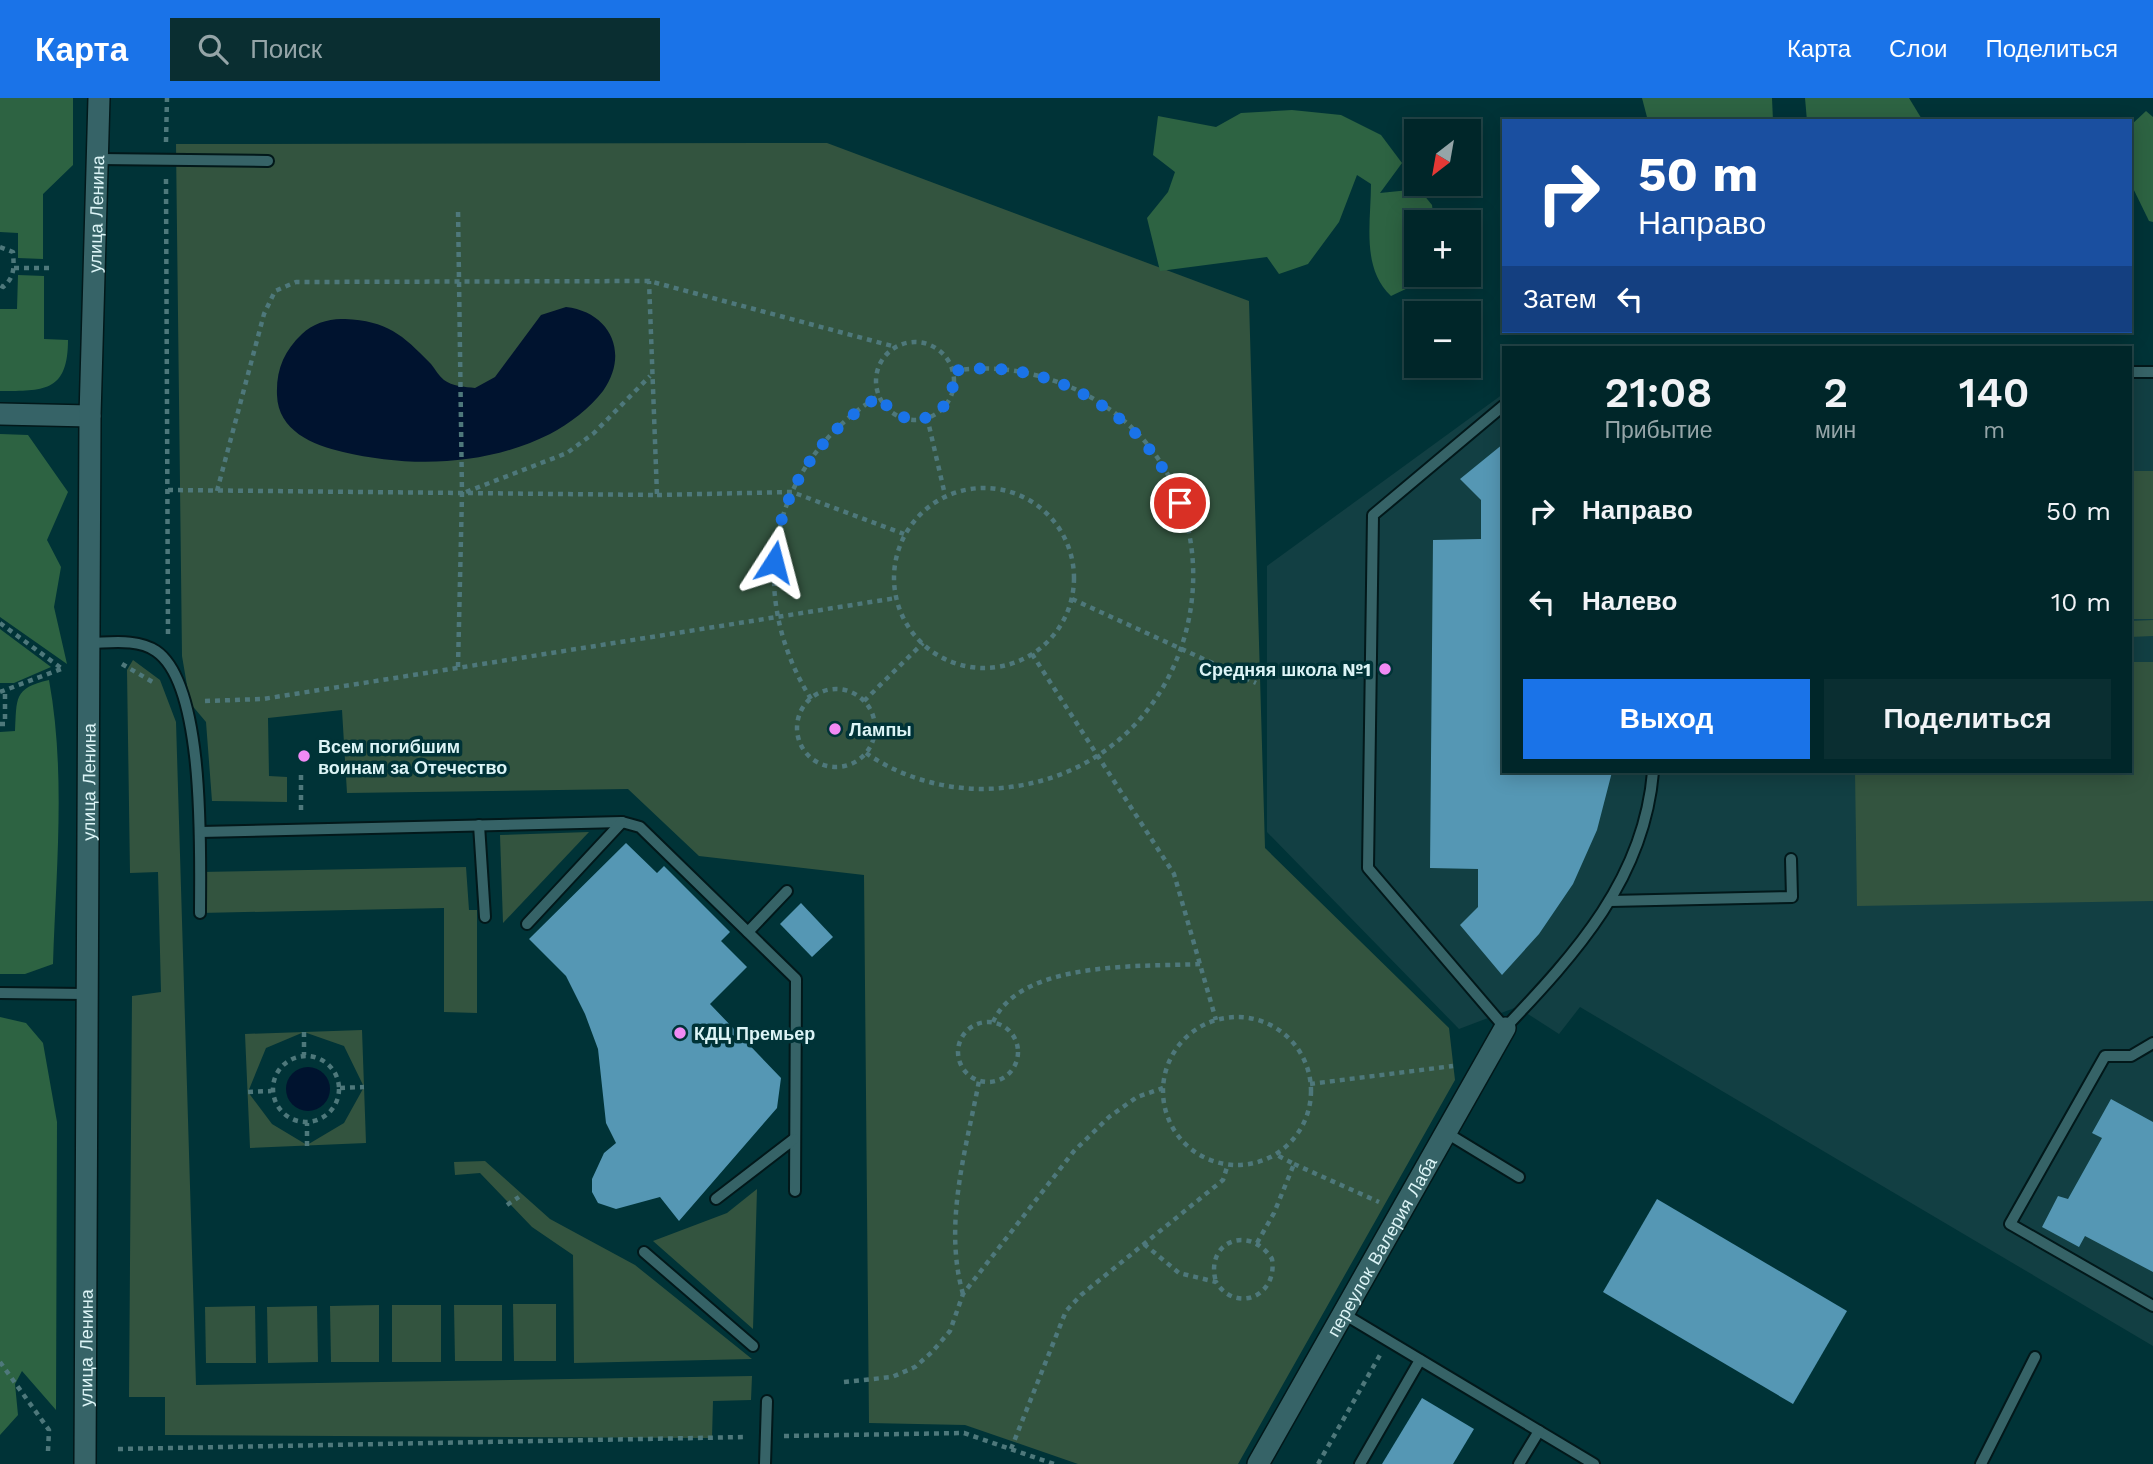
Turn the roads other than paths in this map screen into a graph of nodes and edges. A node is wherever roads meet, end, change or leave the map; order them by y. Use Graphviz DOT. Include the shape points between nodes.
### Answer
graph roads {
  1 [pos="99,98"];
  2 [pos="99,159"];
  3 [pos="268,162"];
  4 [pos="2132,372"];
  5 [pos="2153,372"];
  6 [pos="1502,406"];
  7 [pos="0,414"];
  8 [pos="90,416"];
  9 [pos="88,643"];
  10 [pos="1653,773"];
  11 [pos="622,822"];
  12 [pos="479,825"];
  13 [pos="200,832"];
  14 [pos="1791,859"];
  15 [pos="788,891"];
  16 [pos="1610,901"];
  17 [pos="201,913"];
  18 [pos="485,917"];
  19 [pos="527,924"];
  20 [pos="748,932"];
  21 [pos="0,993"];
  22 [pos="85,994"];
  23 [pos="1506,1028"];
  24 [pos="2153,1043"];
  25 [pos="1445,1132"];
  26 [pos="794,1139"];
  27 [pos="1519,1177"];
  28 [pos="794,1191"];
  29 [pos="716,1199"];
  30 [pos="644,1252"];
  31 [pos="2153,1306"];
  32 [pos="1342,1313"];
  33 [pos="753,1346"];
  34 [pos="2035,1357"];
  35 [pos="1420,1360"];
  36 [pos="767,1401"];
  37 [pos="1539,1431"];
  38 [pos="85,1464"];
  39 [pos="765,1464"];
  40 [pos="1258,1464"];
  41 [pos="1360,1464"];
  42 [pos="1519,1464"];
  43 [pos="1594,1464"];
  44 [pos="1981,1464"];
  1 -- 2 [label="street, улица Ленина"];
  2 -- 3 [label="lane"];
  2 -- 8 [label="street, улица Ленина"];
  4 -- 5 [label="lane"];
  6 -- 23 [label="lane" via="1373,514 1368,868"];
  7 -- 8 [label="street"];
  8 -- 9 [label="street, улица Ленина"];
  9 -- 13 [label="lane" via="128,642 156,650 178,676 193,741"];
  9 -- 22 [label="street, улица Ленина"];
  10 -- 16 [label="lane" via="1637,848"];
  11 -- 12 [label="lane"];
  11 -- 19 [label="lane"];
  11 -- 20 [label="lane" via="640,827"];
  12 -- 13 [label="lane"];
  12 -- 18 [label="lane"];
  13 -- 17 [label="lane"];
  14 -- 16 [label="lane" via="1792,897"];
  15 -- 20 [label="lane"];
  16 -- 23 [label="lane" via="1573,956"];
  20 -- 26 [label="lane" via="796,979"];
  21 -- 22 [label="lane"];
  22 -- 38 [label="street, улица Ленина"];
  23 -- 25 [label="street, переулок Валерия Лаба"];
  24 -- 31 [label="lane" via="2130,1056 2105,1055 2010,1224"];
  25 -- 27 [label="lane"];
  25 -- 32 [label="street, переулок Валерия Лаба"];
  26 -- 28 [label="lane"];
  26 -- 29 [label="lane"];
  30 -- 33 [label="lane"];
  32 -- 35 [label="lane"];
  32 -- 40 [label="street, переулок Валерия Лаба"];
  34 -- 44 [label="lane"];
  35 -- 37 [label="lane"];
  35 -- 41 [label="lane"];
  36 -- 39 [label="lane"];
  37 -- 42 [label="lane"];
  37 -- 43 [label="lane"];
}
